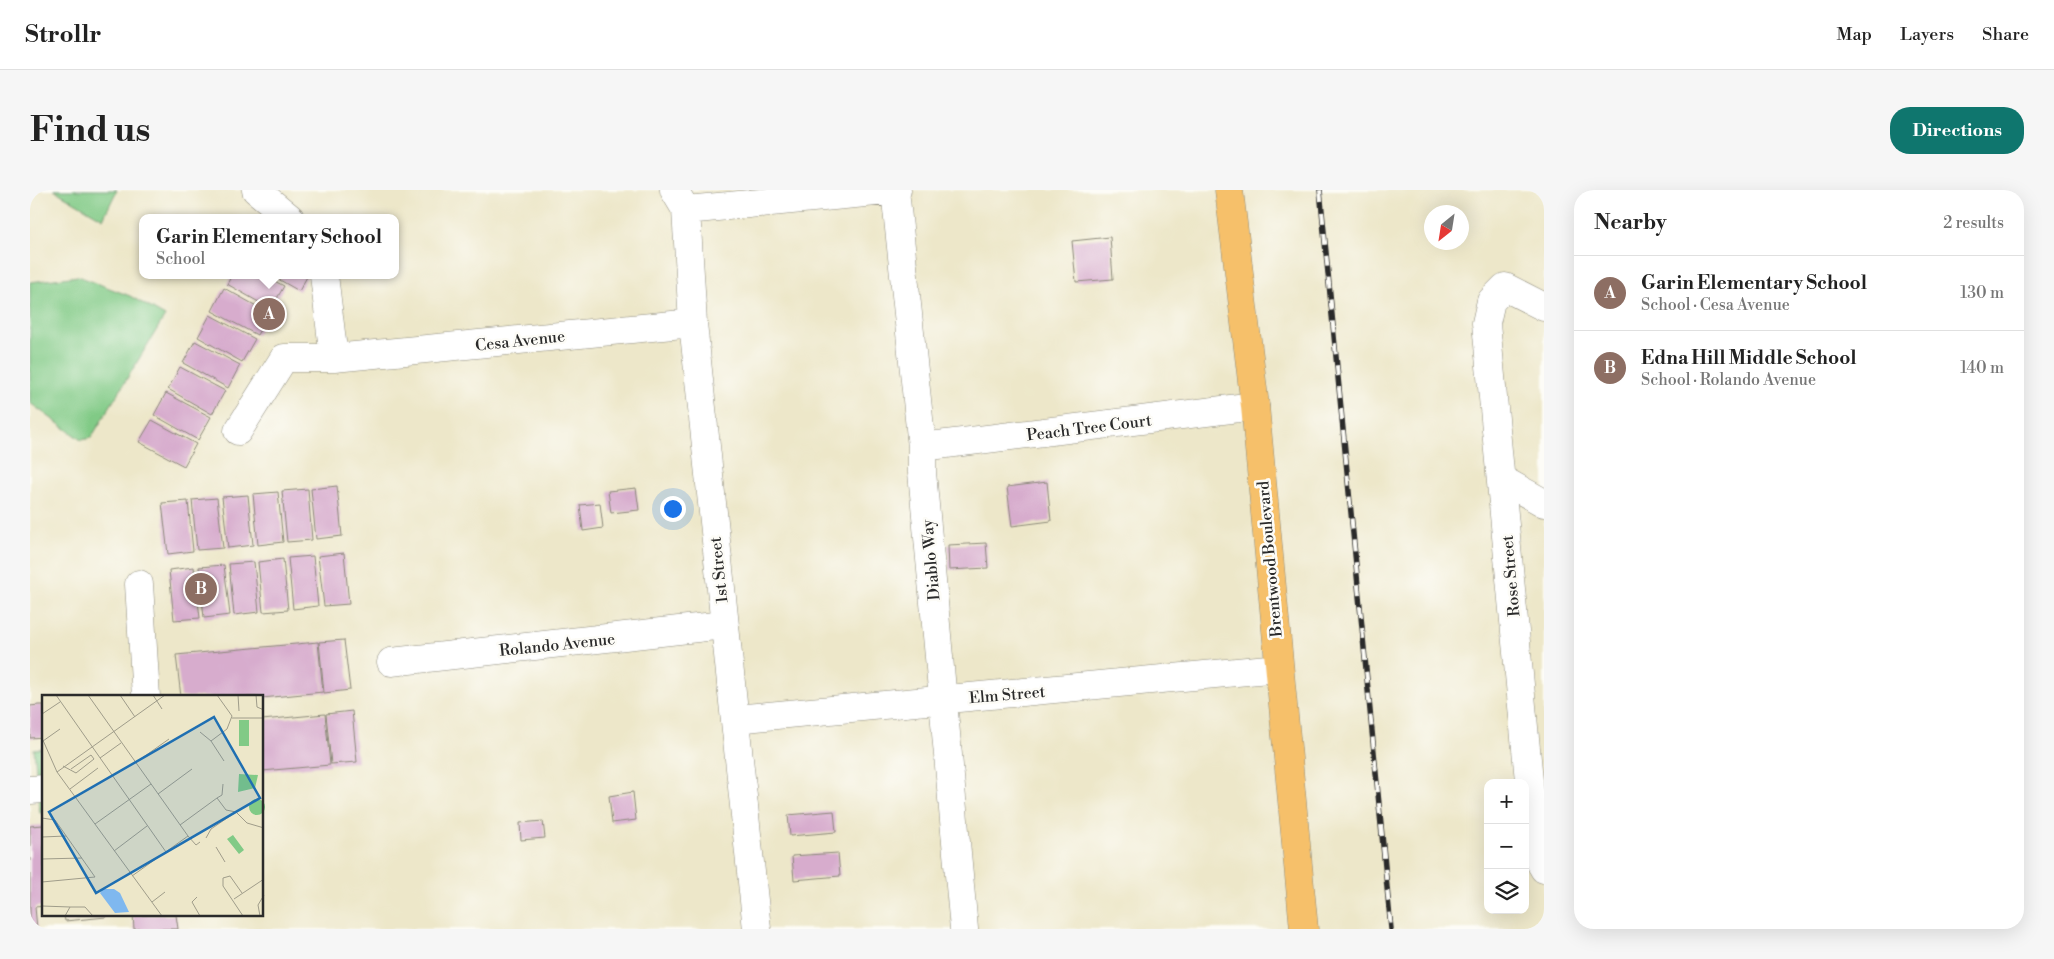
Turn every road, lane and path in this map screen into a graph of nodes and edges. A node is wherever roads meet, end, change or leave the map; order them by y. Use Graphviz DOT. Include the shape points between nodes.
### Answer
graph roads {
  1 [pos="256,190"];
  2 [pos="896,190"];
  3 [pos="1229,190"];
  4 [pos="680,200"];
  5 [pos="285,214"];
  6 [pos="325,279"];
  7 [pos="1544,307"];
  8 [pos="693,323"];
  9 [pos="341,357"];
  10 [pos="1255,406"];
  11 [pos="238,431"];
  12 [pos="922,447"];
  13 [pos="1501,479"];
  14 [pos="1544,504"];
  15 [pos="139,584"];
  16 [pos="724,625"];
  17 [pos="391,662"];
  18 [pos="1279,668"];
  19 [pos="146,695"];
  20 [pos="943,700"];
  21 [pos="1533,703"];
  22 [pos="735,719"];
  23 [pos="1544,869"];
  24 [pos="758,929"];
  25 [pos="964,929"];
  26 [pos="1304,929"];
  1 -- 5 [label="street"];
  2 -- 4 [label="street"];
  2 -- 12 [label="street, Diablo Way"];
  3 -- 10 [label="main road, Brentwood Boulevard"];
  4 -- 8 [label="street, 1st Street"];
  6 -- 9 [label="street"];
  7 -- 13 [label="street, Rose Street" via="1506,288 1491,301 1486,323"];
  8 -- 9 [label="street, Cesa Avenue"];
  8 -- 16 [label="street, 1st Street"];
  9 -- 11 [label="street, Cesa Avenue" via="284,358"];
  10 -- 12 [label="street, Peach Tree Court"];
  10 -- 18 [label="main road, Brentwood Boulevard"];
  12 -- 20 [label="street, Diablo Way"];
  13 -- 14 [label="street"];
  13 -- 21 [label="street, Rose Street"];
  15 -- 19 [label="street"];
  16 -- 17 [label="street, Rolando Avenue"];
  16 -- 22 [label="street, 1st Street"];
  18 -- 20 [label="street, Elm Street"];
  18 -- 26 [label="main road, Brentwood Boulevard"];
  20 -- 22 [label="street, Elm Street"];
  20 -- 25 [label="street, Diablo Way"];
  21 -- 23 [label="street, Rose Street" via="1536,855"];
  22 -- 24 [label="street, 1st Street"];
}
